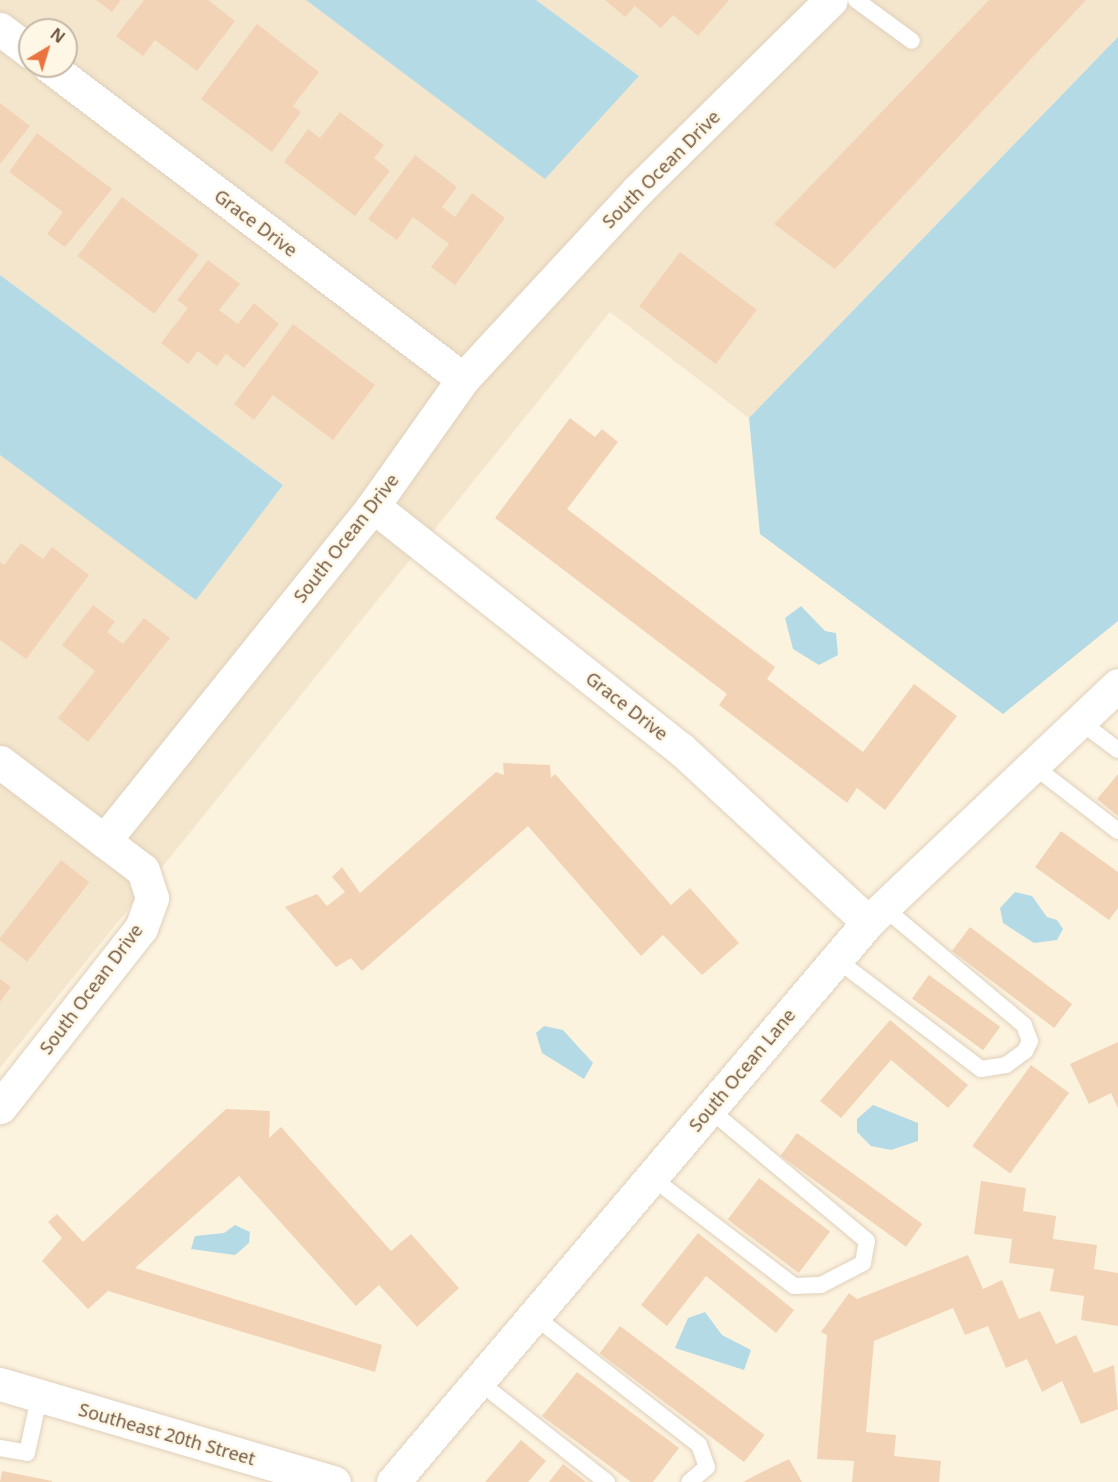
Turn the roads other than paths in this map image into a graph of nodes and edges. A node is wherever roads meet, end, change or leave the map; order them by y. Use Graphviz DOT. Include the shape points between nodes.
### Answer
graph roads {
  1 [pos="831,0"];
  2 [pos="856,0"];
  3 [pos="0,29"];
  4 [pos="912,41"];
  5 [pos="18,43"];
  6 [pos="65,78"];
  7 [pos="464,379"];
  8 [pos="374,506"];
  9 [pos="1118,685"];
  10 [pos="1077,719"];
  11 [pos="1118,750"];
  12 [pos="0,762"];
  13 [pos="1030,764"];
  14 [pos="1118,831"];
  15 [pos="104,841"];
  16 [pos="876,914"];
  17 [pos="836,959"];
  18 [pos="0,1107"];
  19 [pos="709,1109"];
  20 [pos="651,1178"];
  21 [pos="534,1316"];
  22 [pos="478,1381"];
  23 [pos="0,1384"];
  24 [pos="39,1398"];
  25 [pos="0,1448"];
  26 [pos="334,1482"];
  27 [pos="393,1482"];
  28 [pos="608,1482"];
  29 [pos="689,1482"];
  1 -- 7 [label="street, South Ocean Drive" via="637,191"];
  2 -- 4 [label="lane"];
  3 -- 5 [label="street"];
  6 -- 7 [label="street, Grace Drive"];
  7 -- 8 [label="street, South Ocean Drive"];
  8 -- 15 [label="street, South Ocean Drive"];
  8 -- 16 [label="street, Grace Drive" via="681,749"];
  9 -- 10 [label="street, South Ocean Lane"];
  10 -- 11 [label="lane"];
  10 -- 13 [label="street, South Ocean Lane"];
  12 -- 15 [label="street"];
  13 -- 14 [label="lane"];
  13 -- 16 [label="street, South Ocean Lane"];
  15 -- 18 [label="street, South Ocean Drive" via="143,870 152,898 141,928"];
  16 -- 17 [label="street, South Ocean Lane"];
  16 -- 17 [label="lane" via="1024,1025 1030,1041 1025,1051 1006,1065 981,1069"];
  17 -- 19 [label="street, South Ocean Lane"];
  19 -- 20 [label="street, South Ocean Lane"];
  19 -- 20 [label="lane" via="867,1241 863,1263 821,1285 794,1286"];
  20 -- 21 [label="street, South Ocean Lane"];
  21 -- 22 [label="street, South Ocean Lane"];
  21 -- 29 [label="lane" via="699,1445 707,1467"];
  22 -- 27 [label="street, South Ocean Lane"];
  22 -- 28 [label="lane"];
  23 -- 24 [label="street, Southeast 20th Street"];
  24 -- 25 [label="lane" via="27,1452"];
  24 -- 26 [label="street, Southeast 20th Street"];
}
